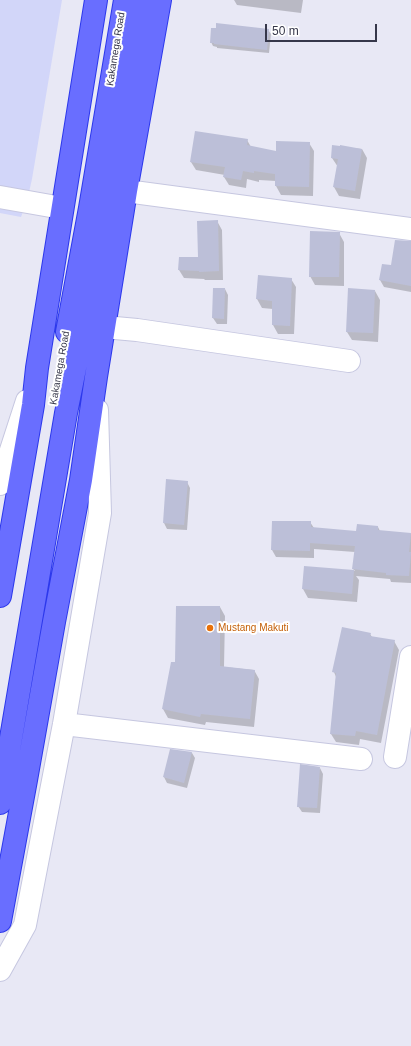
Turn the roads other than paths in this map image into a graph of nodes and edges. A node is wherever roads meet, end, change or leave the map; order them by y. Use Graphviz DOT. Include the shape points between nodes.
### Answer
graph roads {
  1 [pos="96,0"];
  2 [pos="125,0"];
  3 [pos="140,0"];
  4 [pos="160,0"];
  5 [pos="126,191"];
  6 [pos="0,197"];
  7 [pos="62,208"];
  8 [pos="411,229"];
  9 [pos="104,327"];
  10 [pos="349,361"];
  11 [pos="37,368"];
  12 [pos="96,377"];
  13 [pos="0,484"];
  14 [pos="0,596"];
  15 [pos="411,657"];
  16 [pos="64,724"];
  17 [pos="0,737"];
  18 [pos="395,758"];
  19 [pos="360,759"];
  20 [pos="0,802"];
  21 [pos="0,920"];
  22 [pos="0,970"];
  1 -- 7 [label="highway"];
  2 -- 17 [label="highway, Kakamega Road" via="53,409"];
  3 -- 20 [label="highway, Kakamega Road" via="112,184 66,412"];
  4 -- 5 [label="highway"];
  5 -- 8 [label="street"];
  5 -- 9 [label="highway"];
  6 -- 7 [label="street"];
  7 -- 11 [label="highway"];
  9 -- 10 [label="street"];
  9 -- 12 [label="highway"];
  11 -- 13 [label="street"];
  11 -- 14 [label="highway"];
  12 -- 16 [label="street" via="100,513"];
  12 -- 21 [label="highway" via="81,480"];
  15 -- 18 [label="street"];
  16 -- 19 [label="street"];
  16 -- 22 [label="street" via="25,925"];
}
